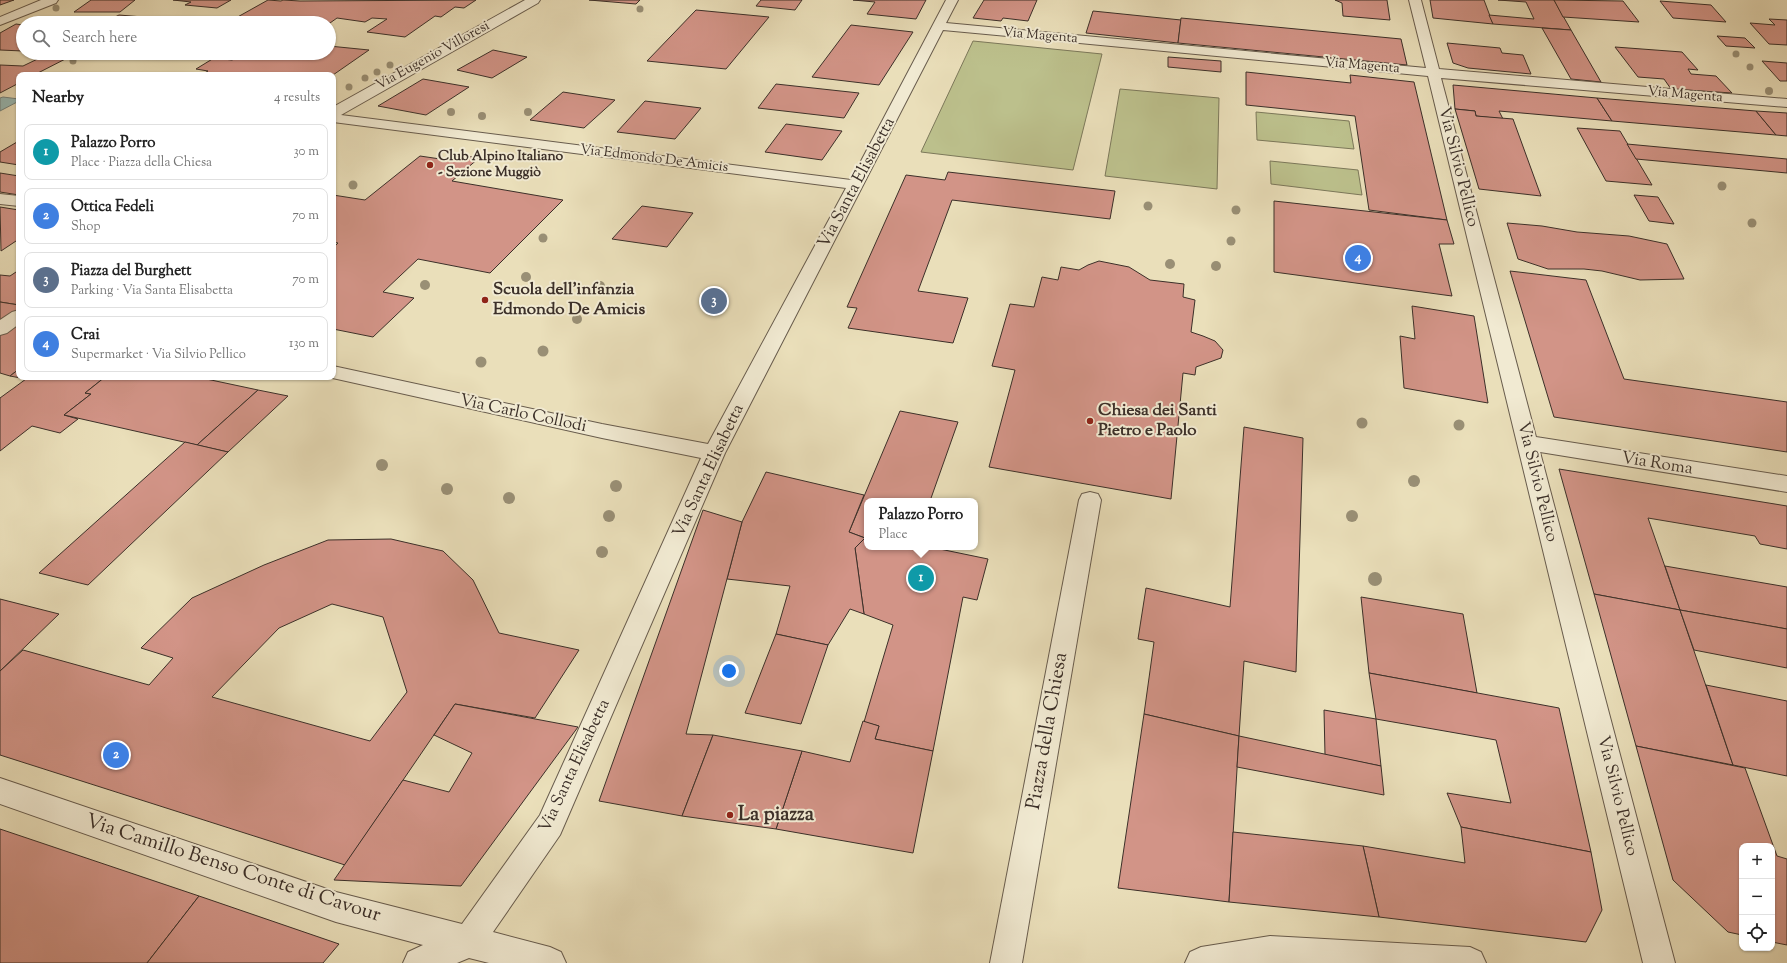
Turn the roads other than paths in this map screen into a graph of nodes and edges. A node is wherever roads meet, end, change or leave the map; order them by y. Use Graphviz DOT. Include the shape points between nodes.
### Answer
graph roads {
  1 [pos="52,0"];
  2 [pos="534,0"];
  3 [pos="952,0"];
  4 [pos="1415,0"];
  5 [pos="0,21"];
  6 [pos="938,26"];
  7 [pos="1434,73"];
  8 [pos="1787,104"];
  9 [pos="336,111"];
  10 [pos="336,118"];
  11 [pos="856,185"];
  12 [pos="0,198"];
  13 [pos="16,201"];
  14 [pos="16,318"];
  15 [pos="0,329"];
  16 [pos="336,373"];
  17 [pos="1527,443"];
  18 [pos="714,453"];
  19 [pos="1787,484"];
  20 [pos="1090,500"];
  21 [pos="0,791"];
  22 [pos="468,942"];
  23 [pos="419,963"];
  24 [pos="550,963"];
  25 [pos="1006,963"];
  26 [pos="1201,963"];
  27 [pos="1470,963"];
  28 [pos="1659,963"];
  1 -- 5 [label="street"];
  2 -- 9 [label="street, Via Eugenio Villoresi"];
  3 -- 6 [label="street, Via Santa Elisabetta"];
  4 -- 7 [label="street, Via Silvio Pellico"];
  6 -- 7 [label="street, Via Magenta"];
  6 -- 11 [label="street, Via Santa Elisabetta"];
  7 -- 8 [label="street, Via Magenta"];
  7 -- 17 [label="street, Via Silvio Pellico"];
  10 -- 11 [label="street, Via Edmondo De Amicis"];
  11 -- 18 [label="street, Via Santa Elisabetta"];
  12 -- 13 [label="street"];
  14 -- 15 [label="street"];
  16 -- 18 [label="street, Via Carlo Collodi"];
  17 -- 19 [label="street, Via Roma"];
  17 -- 28 [label="street, Via Silvio Pellico"];
  18 -- 22 [label="street, Via Santa Elisabetta" via="550,826"];
  20 -- 25 [label="street, Piazza della Chiesa"];
  21 -- 22 [label="street, Via Camillo Benso Conte di Cavour" via="336,907"];
  22 -- 23 [label="street"];
  22 -- 24 [label="street, Via Camillo Benso Conte di Cavour"];
  26 -- 27 [label="street" via="1270,952"];
}
